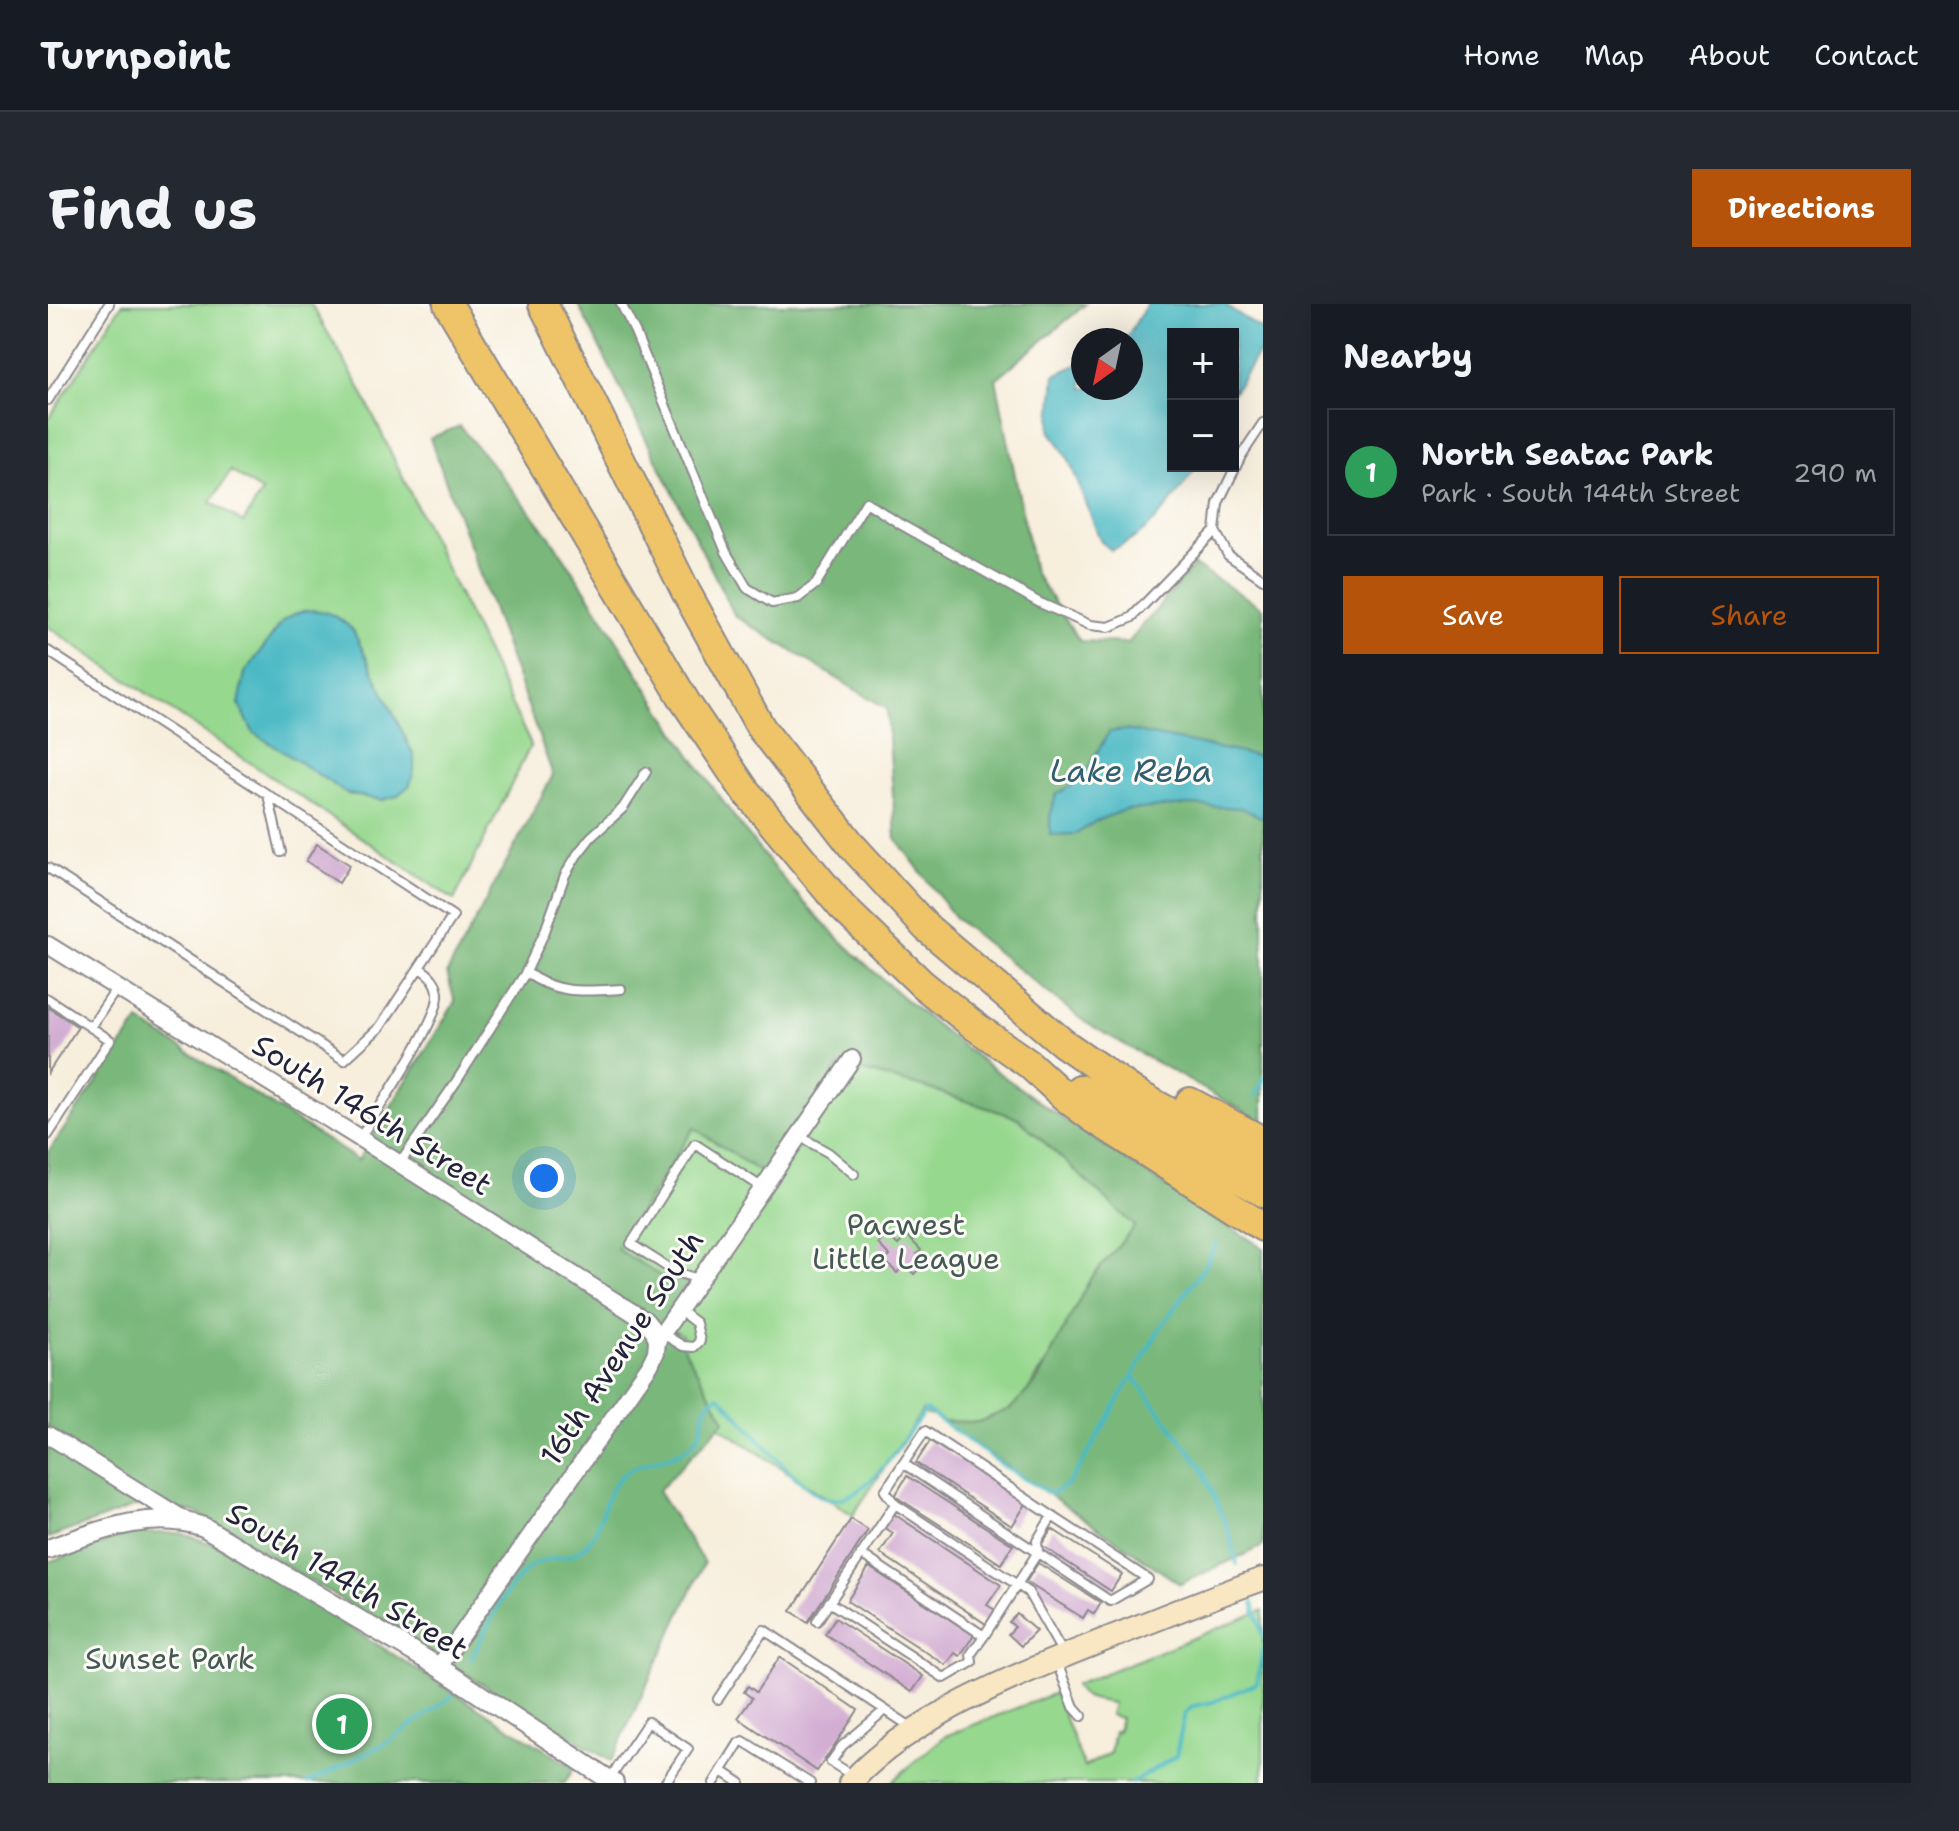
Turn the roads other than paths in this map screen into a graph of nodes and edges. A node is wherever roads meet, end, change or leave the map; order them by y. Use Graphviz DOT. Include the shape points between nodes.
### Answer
graph roads {
  1 [pos="109,304"];
  2 [pos="448,304"];
  3 [pos="543,304"];
  4 [pos="621,304"];
  5 [pos="48,400"];
  6 [pos="1263,423"];
  7 [pos="1215,531"];
  8 [pos="1263,579"];
  9 [pos="48,651"];
  10 [pos="646,772"];
  11 [pos="268,795"];
  12 [pos="281,852"];
  13 [pos="48,868"];
  14 [pos="48,945"];
  15 [pos="419,968"];
  16 [pos="526,972"];
  17 [pos="117,988"];
  18 [pos="621,989"];
  19 [pos="1006,998"];
  20 [pos="48,999"];
  21 [pos="91,1027"];
  22 [pos="852,1059"];
  23 [pos="1029,1064"];
  24 [pos="48,1135"];
  25 [pos="799,1136"];
  26 [pos="360,1139"];
  27 [pos="1263,1141"];
  28 [pos="399,1164"];
  29 [pos="1263,1165"];
  30 [pos="854,1174"];
  31 [pos="763,1188"];
  32 [pos="1263,1192"];
  33 [pos="1263,1227"];
  34 [pos="700,1279"];
  35 [pos="679,1310"];
  36 [pos="660,1337"];
  37 [pos="48,1435"];
  38 [pos="904,1464"];
  39 [pos="895,1504"];
  40 [pos="1052,1516"];
  41 [pos="186,1521"];
  42 [pos="48,1549"];
  43 [pos="1038,1552"];
  44 [pos="861,1554"];
  45 [pos="1263,1579"];
  46 [pos="1017,1585"];
  47 [pos="829,1602"];
  48 [pos="817,1621"];
  49 [pos="984,1636"];
  50 [pos="1060,1658"];
  51 [pos="438,1668"];
  52 [pos="718,1699"];
  53 [pos="885,1710"];
  54 [pos="1082,1716"];
  55 [pos="915,1730"];
  56 [pos="722,1771"];
  57 [pos="853,1780"];
  58 [pos="612,1782"];
  59 [pos="665,1783"];
  60 [pos="714,1783"];
  61 [pos="740,1783"];
  62 [pos="810,1783"];
  1 -- 5 [label="lane"];
  2 -- 23 [label="highway" via="627,608 744,789 866,931 922,984"];
  3 -- 19 [label="highway" via="686,592 761,728 905,905"];
  4 -- 7 [label="lane" via="726,552 747,588 772,603 798,598 816,584 866,502 1040,603 1090,625 1109,627 1131,618"];
  6 -- 7 [label="lane" via="1218,503"];
  7 -- 8 [label="lane" via="1228,555"];
  9 -- 11 [label="lane"];
  10 -- 16 [label="lane" via="623,808 591,837 565,875"];
  11 -- 12 [label="lane"];
  11 -- 15 [label="lane" via="453,916"];
  13 -- 15 [label="lane" via="344,1060 380,1027"];
  14 -- 17 [label="street, South 146th Street"];
  15 -- 26 [label="lane" via="437,986 438,999"];
  16 -- 18 [label="lane" via="561,989"];
  16 -- 28 [label="lane"];
  17 -- 21 [label="lane"];
  17 -- 26 [label="street, South 146th Street"];
  19 -- 27 [label="highway"];
  19 -- 29 [label="highway" via="1137,1094"];
  20 -- 21 [label="lane"];
  21 -- 24 [label="lane" via="110,1040"];
  22 -- 25 [label="street, 16th Avenue South"];
  23 -- 32 [label="highway"];
  23 -- 33 [label="highway" via="1093,1118"];
  25 -- 30 [label="lane"];
  25 -- 31 [label="street, 16th Avenue South"];
  26 -- 28 [label="street, South 146th Street"];
  28 -- 36 [label="street, South 146th Street" via="646,1321"];
  31 -- 34 [label="street, 16th Avenue South"];
  31 -- 34 [label="lane" via="695,1144 631,1244 675,1272"];
  34 -- 35 [label="street, 16th Avenue South"];
  35 -- 36 [label="street, 16th Avenue South"];
  35 -- 36 [label="lane" via="696,1323 700,1341 694,1347 683,1346"];
  36 -- 51 [label="street, 16th Avenue South" via="650,1365"];
  37 -- 41 [label="street, South 144th Street"];
  38 -- 39 [label="lane" via="885,1491"];
  38 -- 40 [label="lane" via="925,1431"];
  38 -- 43 [label="lane"];
  39 -- 44 [label="lane"];
  39 -- 46 [label="lane"];
  40 -- 43 [label="lane" via="1037,1541"];
  40 -- 43 [label="lane" via="1148,1579 1110,1601"];
  41 -- 42 [label="street" via="133,1522"];
  41 -- 51 [label="street, South 144th Street" via="225,1538"];
  43 -- 46 [label="lane"];
  44 -- 47 [label="lane"];
  44 -- 49 [label="lane"];
  45 -- 50 [label="main road"];
  46 -- 49 [label="lane"];
  46 -- 50 [label="lane" via="1028,1592"];
  47 -- 48 [label="lane"];
  47 -- 49 [label="lane" via="944,1678 972,1662 971,1654"];
  50 -- 54 [label="lane" via="1074,1707"];
  50 -- 55 [label="main road" via="1014,1676"];
  51 -- 58 [label="street, South 144th Street"];
  52 -- 53 [label="lane" via="764,1630"];
  53 -- 55 [label="lane"];
  53 -- 57 [label="lane" via="831,1762"];
  55 -- 57 [label="main road"];
  56 -- 60 [label="lane"];
  56 -- 61 [label="lane"];
  56 -- 62 [label="lane" via="745,1741"];
  58 -- 59 [label="lane" via="648,1722 688,1749"];
}
